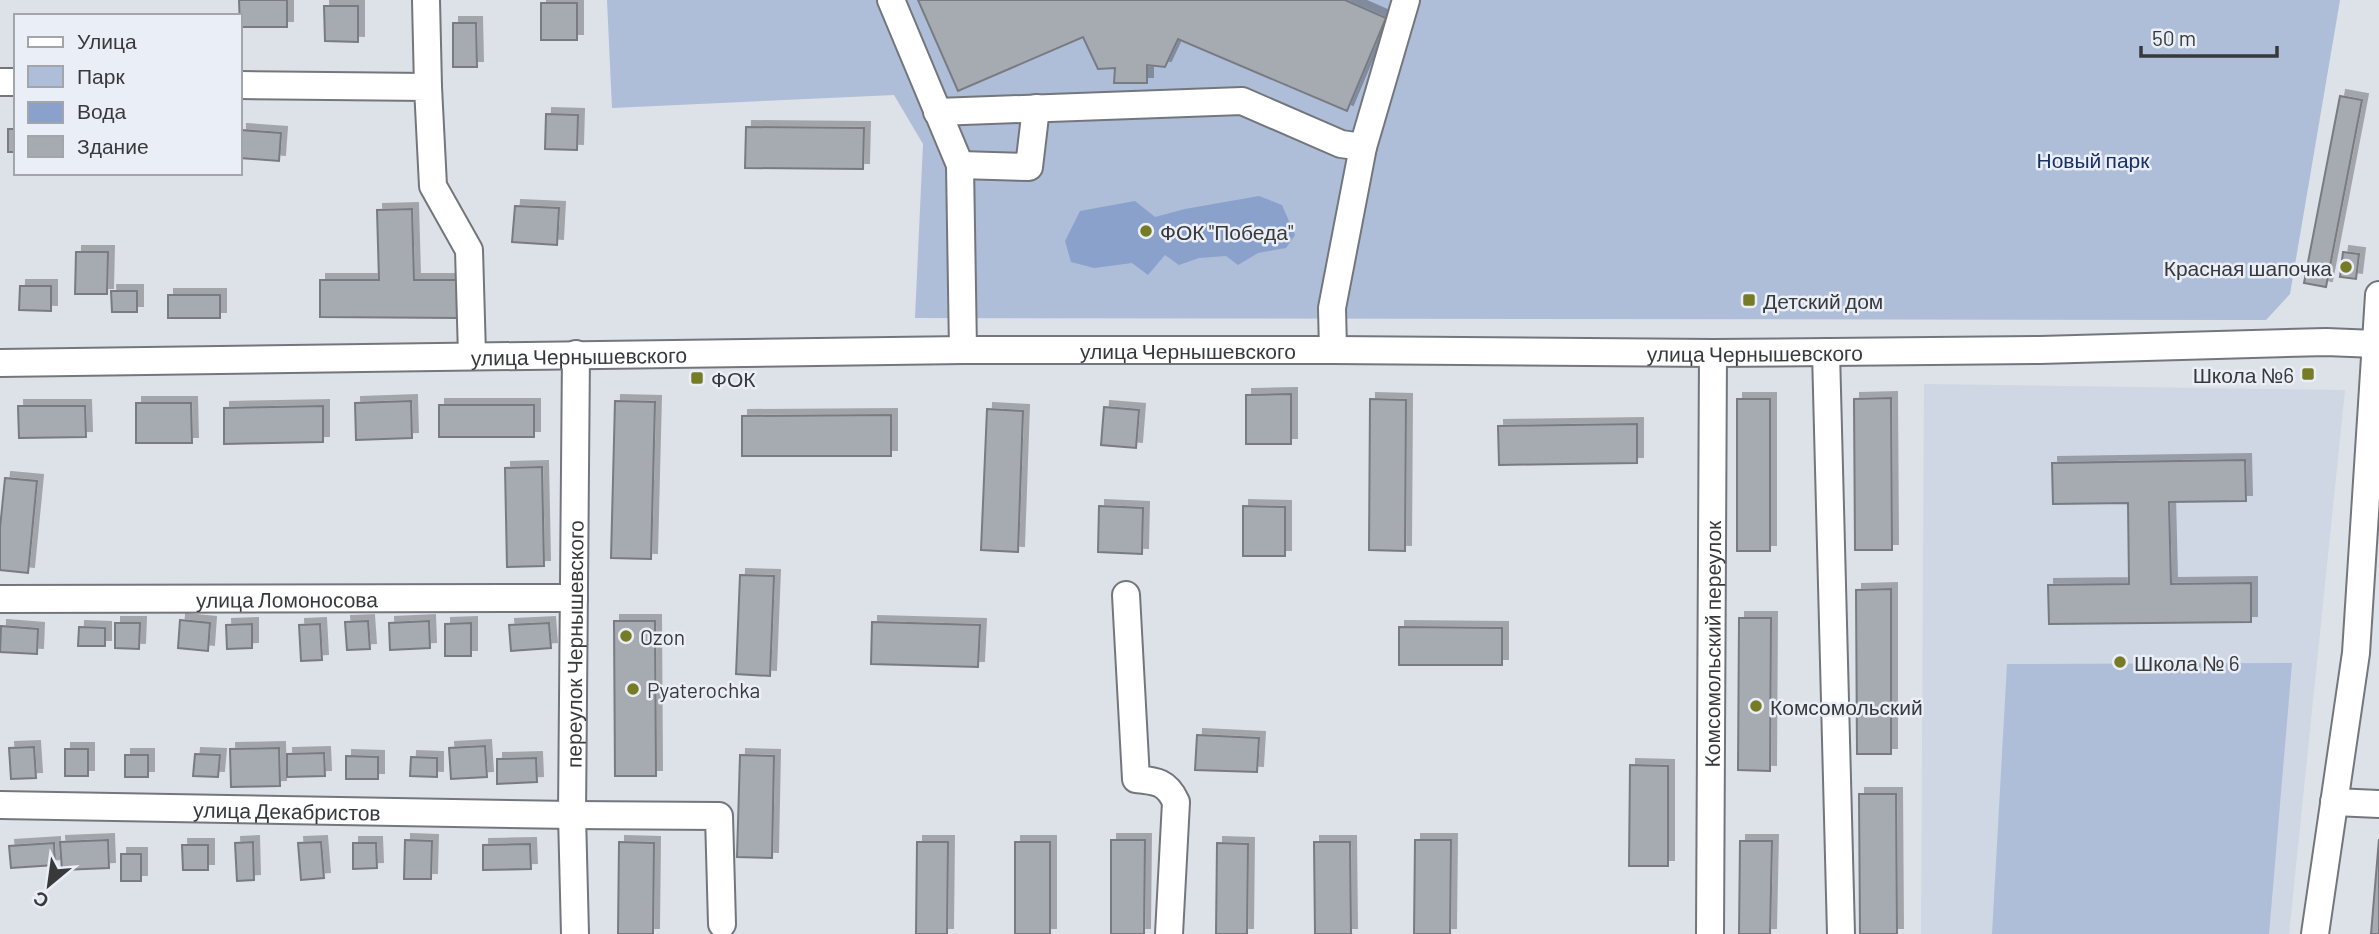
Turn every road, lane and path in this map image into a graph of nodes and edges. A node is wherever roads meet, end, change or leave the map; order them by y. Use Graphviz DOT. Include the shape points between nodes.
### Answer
graph roads {
  1 [pos="426,0"];
  2 [pos="891,0"];
  3 [pos="1406,0"];
  4 [pos="242,85"];
  5 [pos="428,87"];
  6 [pos="1036,108"];
  7 [pos="937,112"];
  8 [pos="1363,147"];
  9 [pos="960,165"];
  10 [pos="2379,295"];
  11 [pos="2376,344"];
  12 [pos="963,350"];
  13 [pos="1333,350"];
  14 [pos="1826,352"];
  15 [pos="576,354"];
  16 [pos="1713,354"];
  17 [pos="472,355"];
  18 [pos="0,363"];
  19 [pos="2371,544"];
  20 [pos="1126,595"];
  21 [pos="574,598"];
  22 [pos="0,599"];
  23 [pos="2334,802"];
  24 [pos="2379,804"];
  25 [pos="0,805"];
  26 [pos="572,815"];
  27 [pos="722,925"];
  28 [pos="575,934"];
  29 [pos="1169,934"];
  30 [pos="1710,934"];
  31 [pos="1841,934"];
  32 [pos="2315,934"];
  1 -- 5 [label="street"];
  2 -- 7 [label="street"];
  3 -- 8 [label="street"];
  4 -- 5 [label="street"];
  5 -- 17 [label="street" via="433,186 469,250"];
  6 -- 7 [label="street"];
  6 -- 8 [label="street" via="1242,101 1341,144"];
  6 -- 9 [label="street" via="1029,167"];
  7 -- 9 [label="street"];
  8 -- 13 [label="street" via="1332,308"];
  9 -- 12 [label="street"];
  10 -- 11 [label="street"];
  11 -- 14 [label="street, улица Чернышевского"];
  11 -- 19 [label="street"];
  12 -- 13 [label="street, улица Чернышевского"];
  12 -- 15 [label="street, улица Чернышевского"];
  13 -- 16 [label="street, улица Чернышевского"];
  14 -- 16 [label="street, улица Чернышевского"];
  14 -- 31 [label="street"];
  15 -- 17 [label="street, улица Чернышевского"];
  15 -- 21 [label="street, переулок Чернышевского"];
  16 -- 30 [label="street, Комсомольский переулок"];
  17 -- 18 [label="street, улица Чернышевского"];
  19 -- 23 [label="street"];
  20 -- 29 [label="street" via="1136,779 1156,781 1170,789 1176,802"];
  21 -- 22 [label="street, улица Ломоносова"];
  21 -- 26 [label="street, переулок Чернышевского"];
  23 -- 24 [label="street"];
  23 -- 32 [label="street"];
  25 -- 26 [label="street, улица Декабристов"];
  26 -- 27 [label="street, улица Декабристов" via="719,816"];
  26 -- 28 [label="street, переулок Чернышевского"];
}
